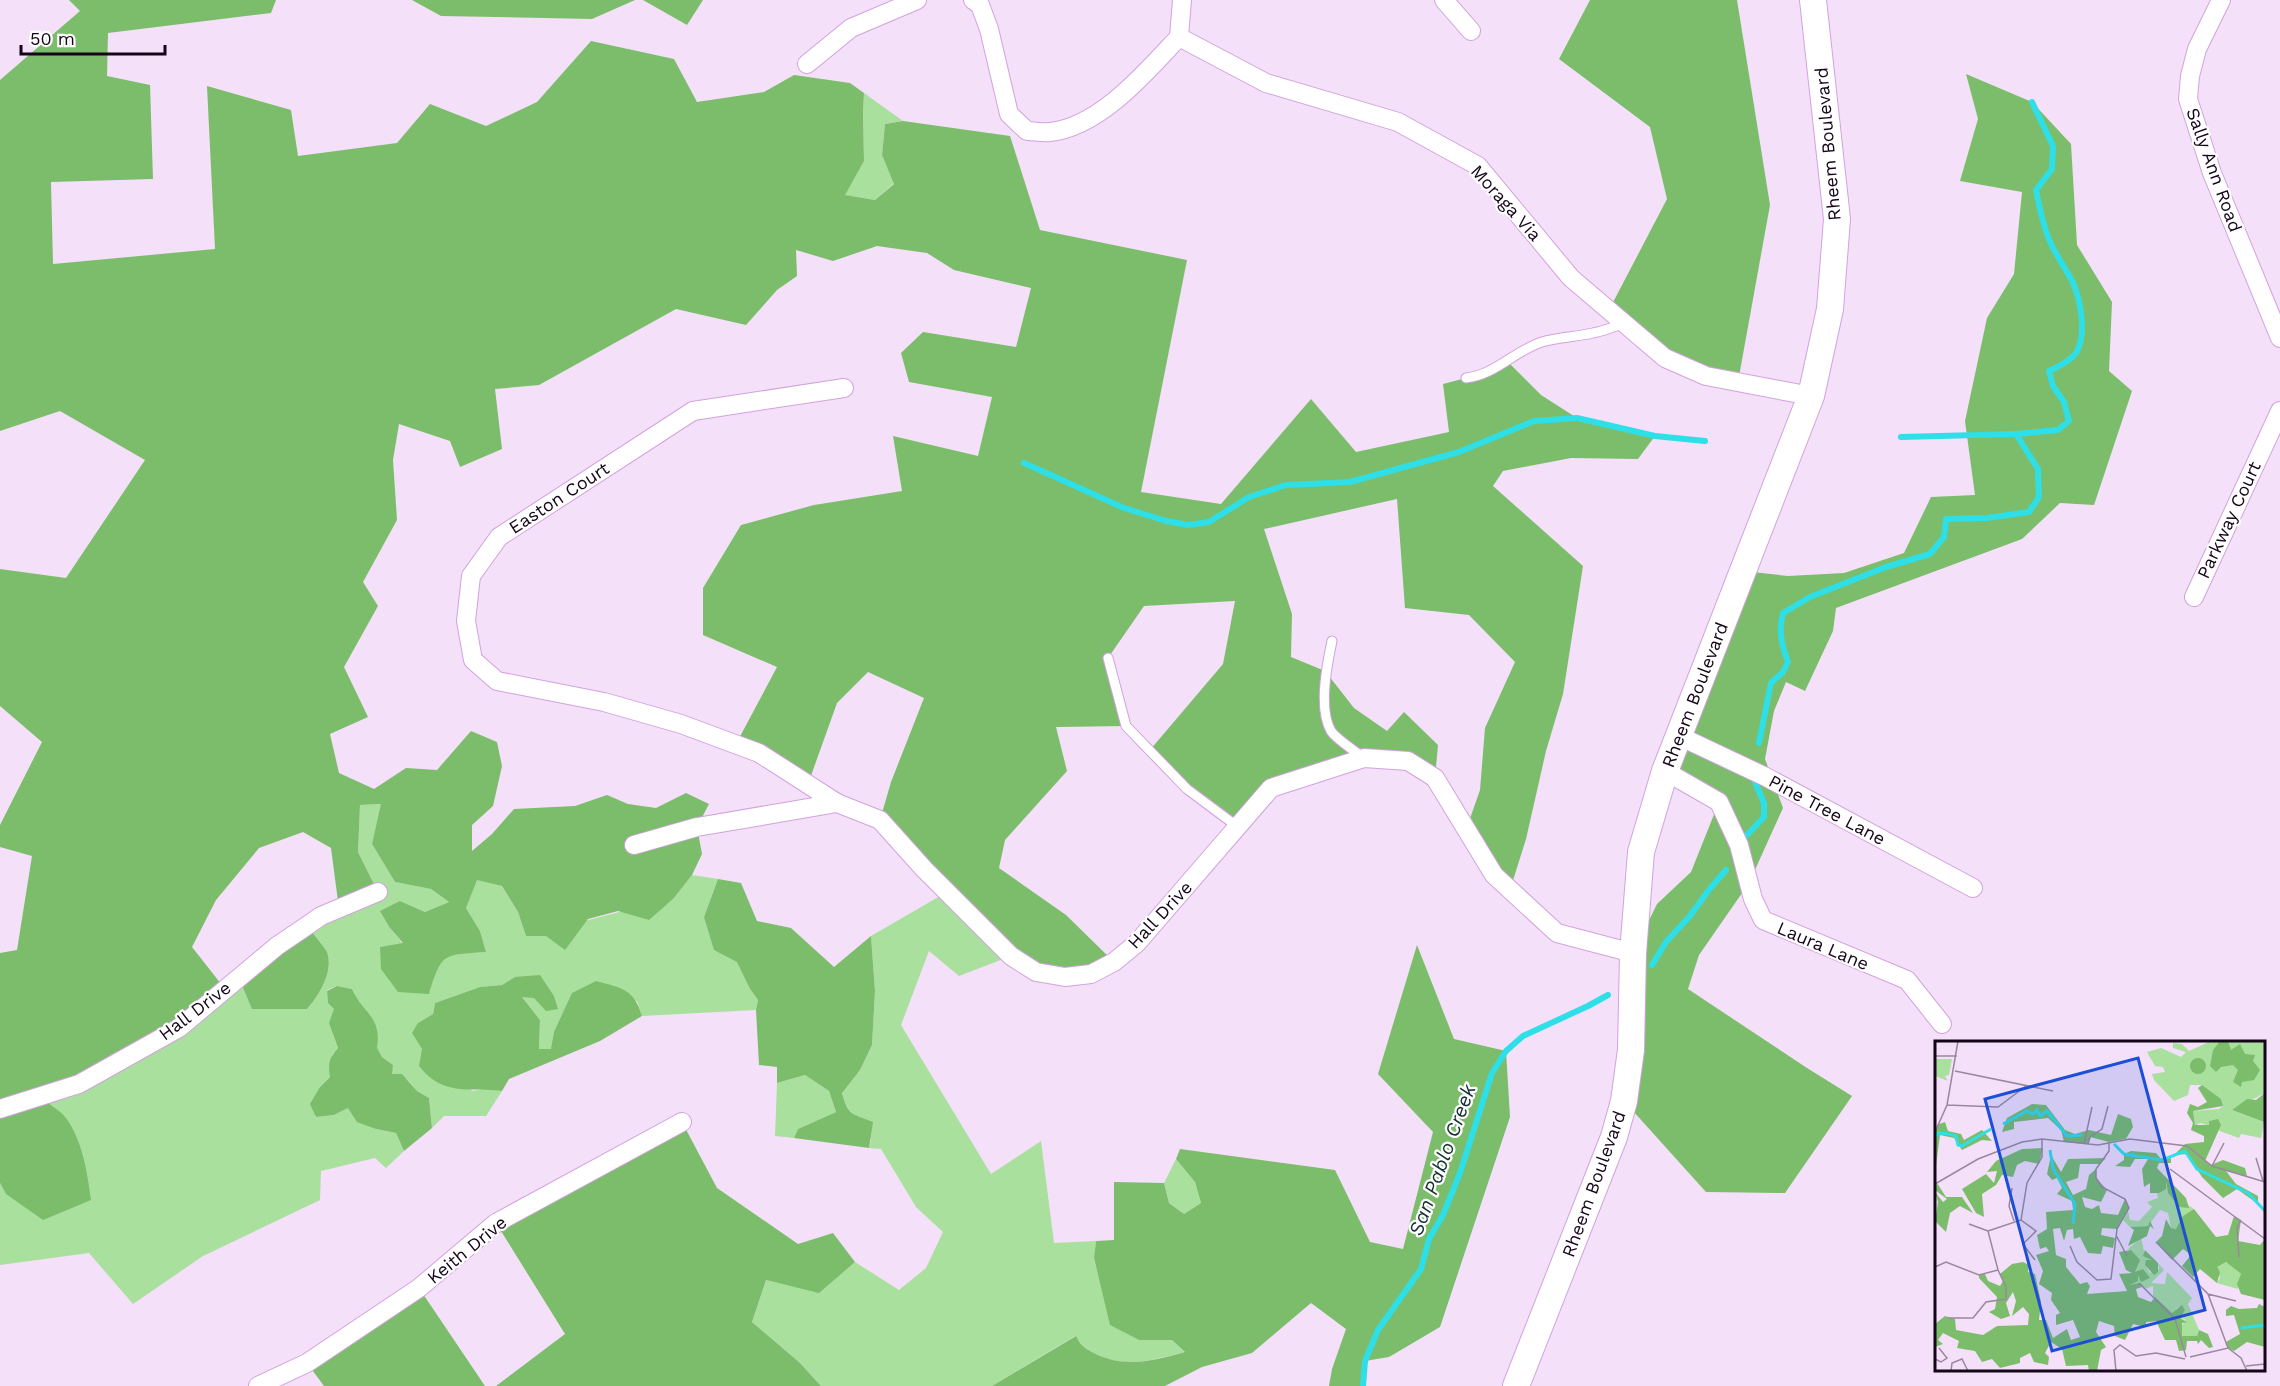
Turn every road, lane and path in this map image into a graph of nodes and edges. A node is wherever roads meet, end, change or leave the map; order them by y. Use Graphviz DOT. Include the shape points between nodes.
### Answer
graph roads {
  1 [pos="916,0"];
  2 [pos="973,0"];
  3 [pos="1182,0"];
  4 [pos="1444,0"];
  5 [pos="1813,0"];
  6 [pos="2221,0"];
  7 [pos="1471,30"];
  8 [pos="1179,37"];
  9 [pos="807,64"];
  10 [pos="1624,323"];
  11 [pos="2280,338"];
  12 [pos="1466,378"];
  13 [pos="844,388"];
  14 [pos="1812,396"];
  15 [pos="2280,411"];
  16 [pos="2194,597"];
  17 [pos="1332,641"];
  18 [pos="1108,658"];
  19 [pos="1679,736"];
  20 [pos="1364,758"];
  21 [pos="1665,771"];
  22 [pos="837,803"];
  23 [pos="1238,827"];
  24 [pos="634,845"];
  25 [pos="1973,888"];
  26 [pos="378,892"];
  27 [pos="1633,953"];
  28 [pos="1942,1024"];
  29 [pos="0,1109"];
  30 [pos="682,1122"];
  31 [pos="258,1386"];
  32 [pos="1516,1386"];
  1 -- 9 [label="street" via="851,28"];
  2 -- 8 [label="street" via="980,5 989,29 1009,114 1027,131 1051,132 1082,122 1130,90"];
  3 -- 8 [label="street"];
  4 -- 7 [label="street"];
  5 -- 14 [label="street, Rheem Boulevard" via="1837,219 1830,309"];
  6 -- 11 [label="street, Sally Ann Road" via="2197,49 2188,99 2212,173"];
  8 -- 10 [label="street, Moraga Via" via="1266,83 1398,122 1478,166 1571,278"];
  10 -- 12 [label="lane" via="1595,333 1543,341 1490,372"];
  10 -- 14 [label="street, Moraga Via" via="1665,358 1706,376"];
  13 -- 22 [label="street, Easton Court" via="693,411 499,537 471,576 466,621 473,660 497,681 604,702 681,724 759,753"];
  14 -- 19 [label="street, Rheem Boulevard"];
  15 -- 16 [label="street, Parkway Court"];
  17 -- 20 [label="lane" via="1325,671 1325,712 1331,731"];
  18 -- 23 [label="lane" via="1126,726 1187,789"];
  19 -- 21 [label="street, Rheem Boulevard"];
  19 -- 25 [label="street, Pine Tree Lane" via="1766,777"];
  20 -- 23 [label="street, Hall Drive" via="1271,788"];
  20 -- 27 [label="street, Hall Drive" via="1408,761 1435,778 1494,875 1557,933"];
  21 -- 27 [label="street, Rheem Boulevard" via="1641,852"];
  21 -- 28 [label="street, Laura Lane" via="1719,802 1739,845 1762,920 1907,980"];
  22 -- 23 [label="street, Hall Drive" via="880,820 1011,956 1036,972 1065,977 1091,974 1137,943"];
  22 -- 24 [label="street" via="697,828"];
  26 -- 29 [label="street, Hall Drive" via="321,916 277,946 179,1028 79,1084"];
  27 -- 32 [label="street, Rheem Boulevard" via="1631,1050 1624,1101 1614,1137"];
  30 -- 31 [label="street, Keith Drive" via="496,1223 419,1288 306,1363"];
}
